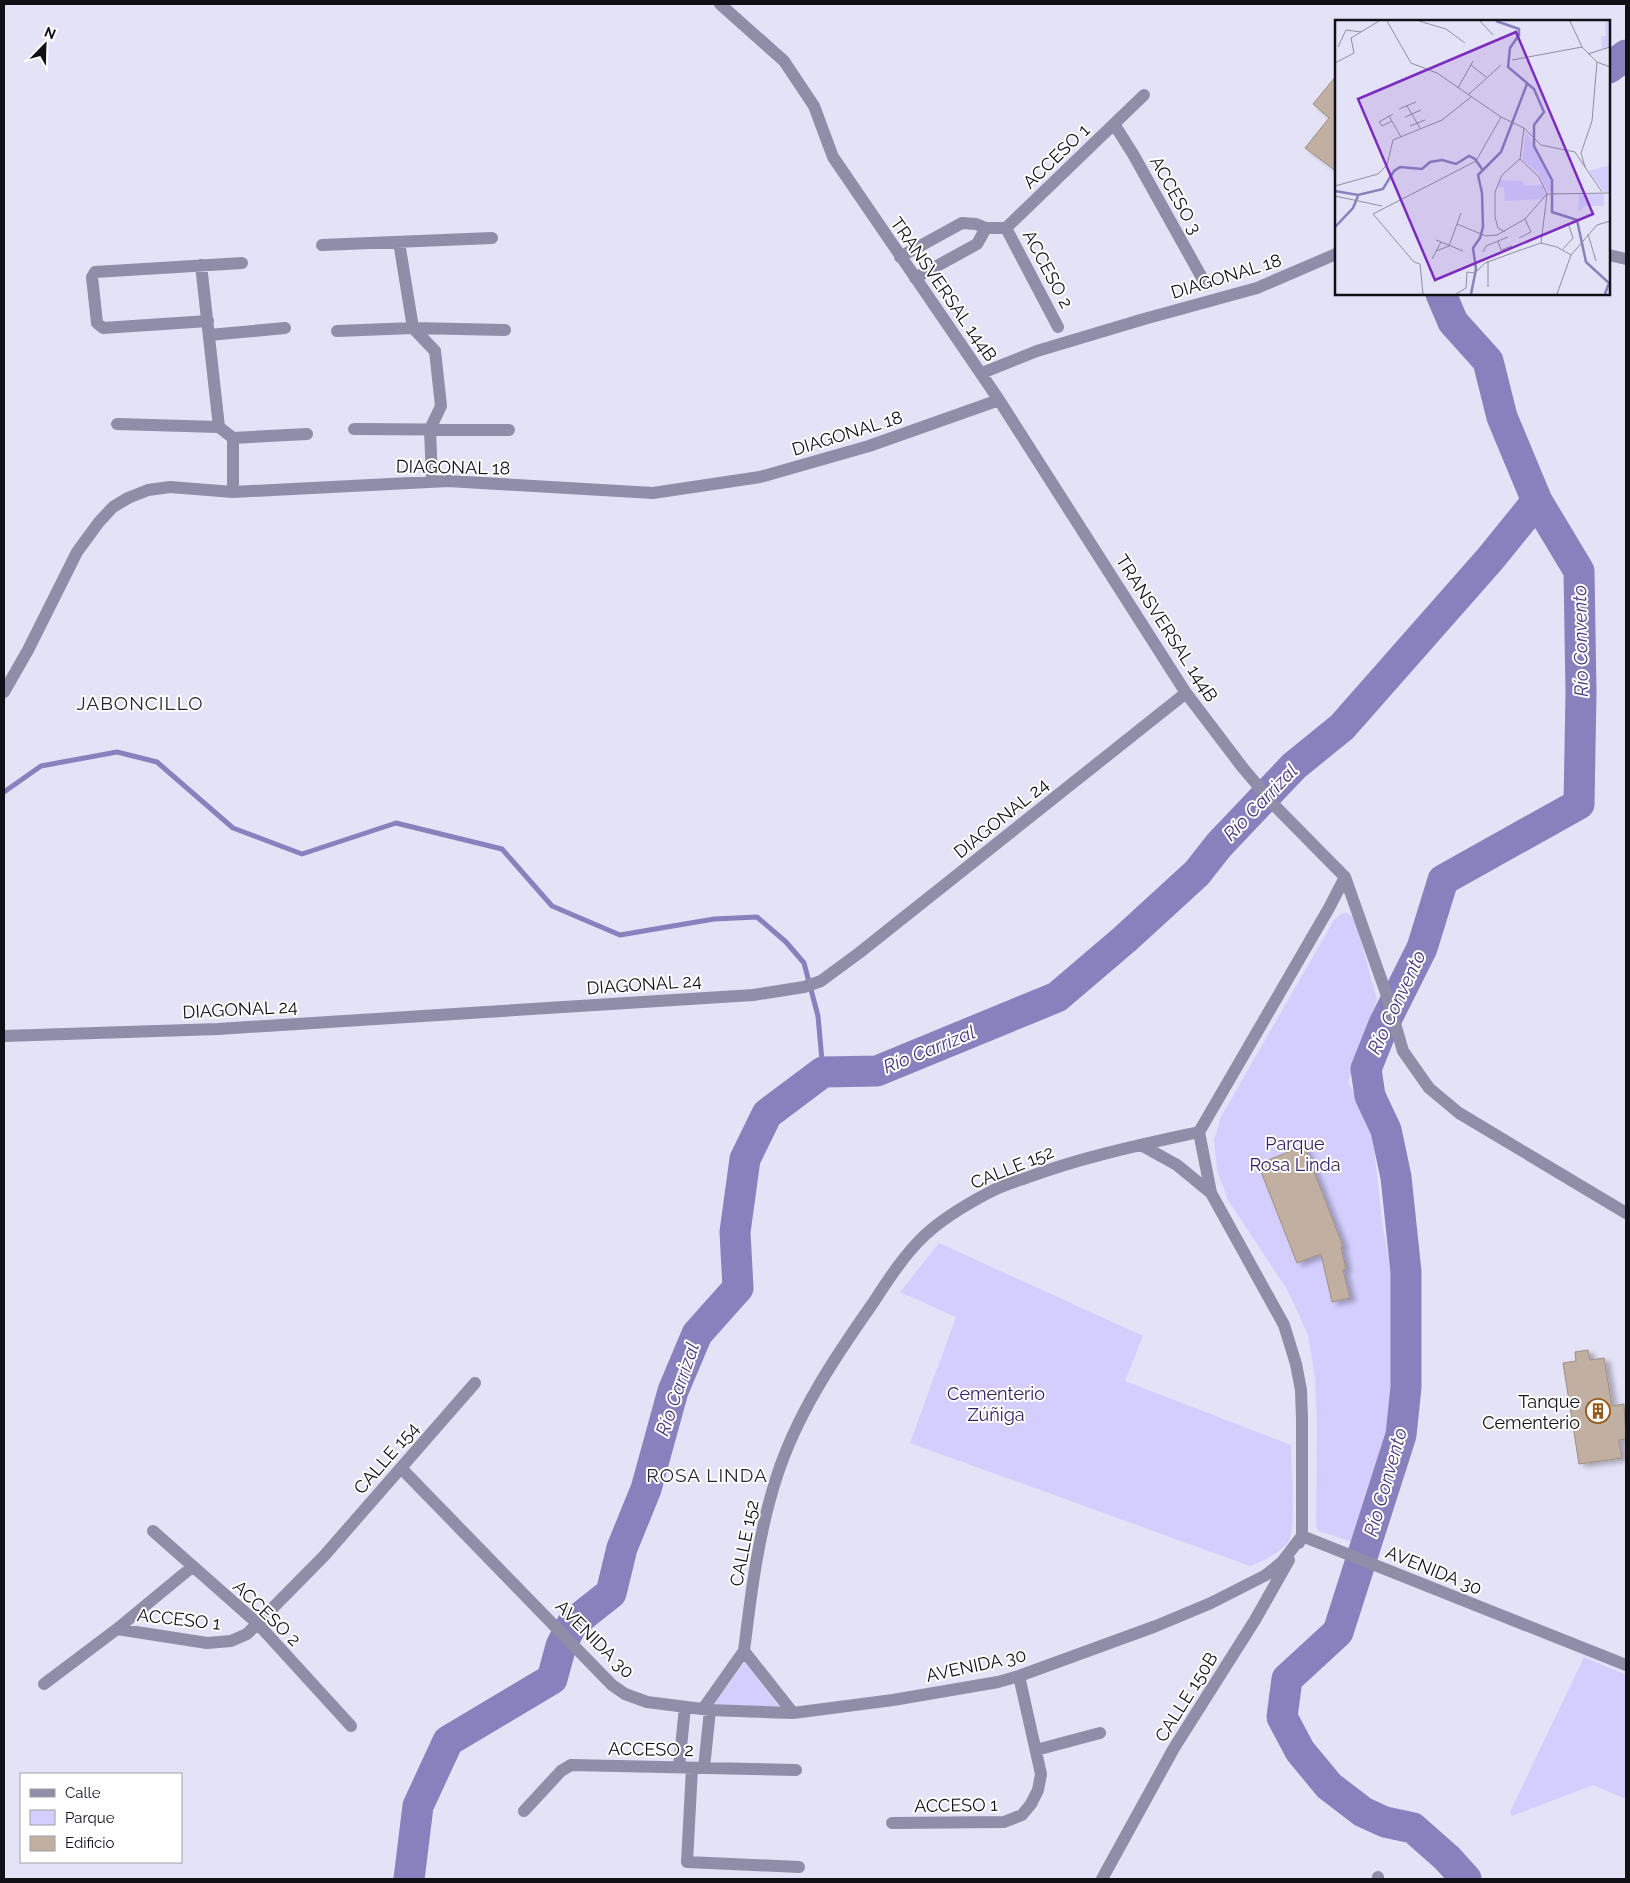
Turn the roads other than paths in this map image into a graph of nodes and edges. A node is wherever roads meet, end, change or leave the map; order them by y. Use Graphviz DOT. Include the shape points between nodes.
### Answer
graph roads {
  1 [pos="720,4"];
  2 [pos="1144,95"];
  3 [pos="1114,124"];
  4 [pos="986,228"];
  5 [pos="1006,228"];
  6 [pos="492,238"];
  7 [pos="399,242"];
  8 [pos="322,245"];
  9 [pos="1335,254"];
  10 [pos="1610,255"];
  11 [pos="900,256"];
  12 [pos="1626,260"];
  13 [pos="242,262"];
  14 [pos="201,265"];
  15 [pos="915,278"];
  16 [pos="1206,285"];
  17 [pos="208,321"];
  18 [pos="1058,327"];
  19 [pos="285,328"];
  20 [pos="413,328"];
  21 [pos="505,330"];
  22 [pos="337,331"];
  23 [pos="209,335"];
  24 [pos="982,373"];
  25 [pos="1000,400"];
  26 [pos="117,424"];
  27 [pos="219,427"];
  28 [pos="354,429"];
  29 [pos="430,429"];
  30 [pos="509,430"];
  31 [pos="307,434"];
  32 [pos="233,438"];
  33 [pos="432,481"];
  34 [pos="233,492"];
  35 [pos="4,692"];
  36 [pos="1186,693"];
  37 [pos="1345,877"];
  38 [pos="4,1036"];
  39 [pos="1199,1132"];
  40 [pos="1141,1145"];
  41 [pos="1211,1193"];
  42 [pos="1626,1213"];
  43 [pos="475,1383"];
  44 [pos="401,1468"];
  45 [pos="153,1531"];
  46 [pos="1302,1536"];
  47 [pos="324,1556"];
  48 [pos="192,1567"];
  49 [pos="257,1623"];
  50 [pos="117,1629"];
  51 [pos="744,1651"];
  52 [pos="1626,1665"];
  53 [pos="1019,1676"];
  54 [pos="44,1684"];
  55 [pos="685,1707"];
  56 [pos="706,1710"];
  57 [pos="793,1713"];
  58 [pos="351,1726"];
  59 [pos="1100,1733"];
  60 [pos="1036,1750"];
  61 [pos="679,1768"];
  62 [pos="698,1768"];
  63 [pos="796,1770"];
  64 [pos="524,1812"];
  65 [pos="892,1823"];
  66 [pos="799,1867"];
  67 [pos="1102,1879"];
  1 -- 11 [label="street, TRANSVERSAL 144B" via="784,61 814,106 833,157"];
  2 -- 3 [label="street, ACCESO 1"];
  3 -- 5 [label="street, ACCESO 1"];
  3 -- 16 [label="street, ACCESO 3"];
  4 -- 5 [label="street"];
  4 -- 11 [label="street" via="962,223"];
  4 -- 15 [label="street" via="977,244"];
  5 -- 18 [label="street, ACCESO 2"];
  6 -- 7 [label="street"];
  7 -- 8 [label="street"];
  7 -- 20 [label="street"];
  9 -- 24 [label="street, DIAGONAL 18" via="1257,288 1046,349"];
  10 -- 12 [label="street"];
  11 -- 15 [label="street, TRANSVERSAL 144B"];
  13 -- 14 [label="street"];
  14 -- 17 [label="street"];
  14 -- 17 [label="street" via="95,272 92,277 97,323 103,328"];
  15 -- 24 [label="street, TRANSVERSAL 144B"];
  17 -- 23 [label="street"];
  19 -- 23 [label="street"];
  20 -- 21 [label="street"];
  20 -- 22 [label="street"];
  20 -- 29 [label="street" via="435,351 441,406"];
  23 -- 27 [label="street"];
  24 -- 25 [label="street, TRANSVERSAL 144B"];
  25 -- 33 [label="street, DIAGONAL 18" via="869,446 760,477 653,493"];
  25 -- 36 [label="street, TRANSVERSAL 144B"];
  26 -- 27 [label="street"];
  27 -- 32 [label="street"];
  28 -- 29 [label="street"];
  29 -- 30 [label="street"];
  29 -- 33 [label="street"];
  31 -- 32 [label="street"];
  32 -- 34 [label="street"];
  33 -- 34 [label="street, DIAGONAL 18"];
  34 -- 35 [label="street, DIAGONAL 18" via="170,487 148,490 114,507 77,552"];
  36 -- 37 [label="street, TRANSVERSAL 144B" via="1275,806"];
  36 -- 38 [label="street, DIAGONAL 24" via="859,953 821,980 804,987 754,995 336,1022"];
  37 -- 39 [label="street"];
  37 -- 42 [label="street, TRANSVERSAL 144B" via="1403,1051 1429,1088 1459,1114"];
  39 -- 40 [label="street, CALLE 152"];
  39 -- 41 [label="street"];
  40 -- 41 [label="street"];
  40 -- 51 [label="street, CALLE 152" via="1091,1156 992,1190 941,1222 902,1262 826,1374 788,1446 758,1548"];
  41 -- 46 [label="street" via="1291,1343 1301,1390"];
  43 -- 44 [label="street, CALLE 154"];
  44 -- 47 [label="street, CALLE 154"];
  44 -- 55 [label="street, AVENIDA 30" via="612,1684 647,1702"];
  45 -- 48 [label="street, ACCESO 2"];
  46 -- 52 [label="street, AVENIDA 30"];
  46 -- 53 [label="street, AVENIDA 30" via="1270,1573 1210,1603"];
  46 -- 67 [label="street, CALLE 150B" via="1259,1614 1174,1748"];
  47 -- 49 [label="street, ACCESO 1"];
  48 -- 49 [label="street, ACCESO 2"];
  48 -- 50 [label="street"];
  49 -- 50 [label="street, ACCESO 1" via="247,1634 231,1641 208,1643"];
  49 -- 58 [label="street, ACCESO 2"];
  50 -- 54 [label="street"];
  51 -- 56 [label="street, CALLE 152"];
  51 -- 57 [label="street"];
  53 -- 57 [label="street, AVENIDA 30" via="893,1700"];
  53 -- 60 [label="street, ACCESO 1"];
  55 -- 56 [label="street, AVENIDA 30"];
  55 -- 61 [label="street"];
  56 -- 57 [label="street, AVENIDA 30"];
  56 -- 62 [label="street"];
  59 -- 60 [label="street"];
  60 -- 65 [label="street, ACCESO 1" via="1041,1774 1038,1790 1022,1815 1004,1822"];
  61 -- 62 [label="street, ACCESO 2"];
  61 -- 64 [label="street, ACCESO 2" via="571,1765 561,1771"];
  62 -- 63 [label="street, ACCESO 2"];
  62 -- 66 [label="street" via="687,1862"];
}
